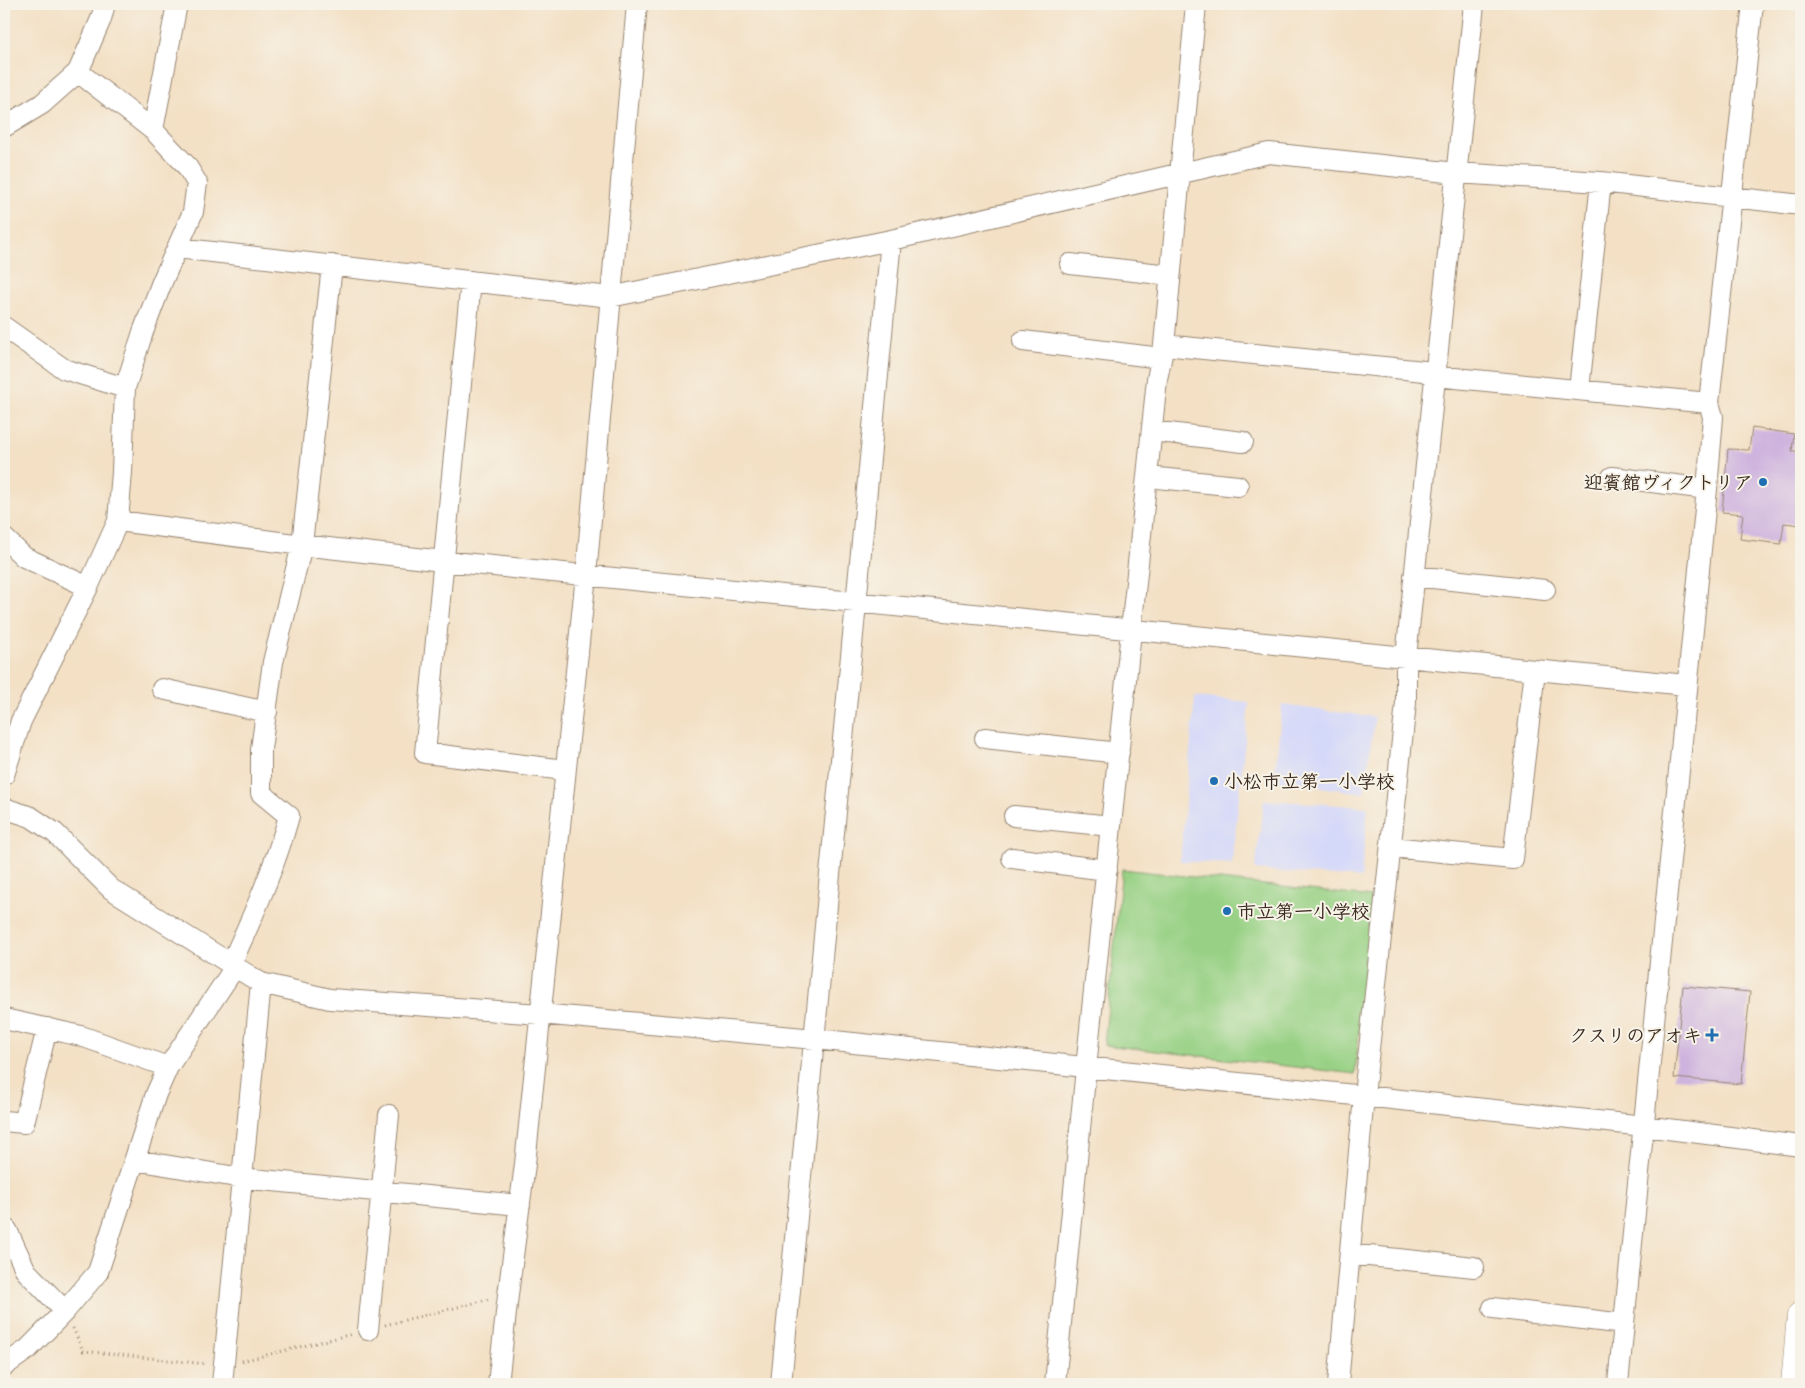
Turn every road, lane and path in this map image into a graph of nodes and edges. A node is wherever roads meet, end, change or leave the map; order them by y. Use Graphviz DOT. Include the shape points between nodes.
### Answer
graph roads {
  1 [pos="105,4"];
  2 [pos="177,4"];
  3 [pos="637,4"];
  4 [pos="1196,4"];
  5 [pos="1474,4"];
  6 [pos="1753,4"];
  7 [pos="78,72"];
  8 [pos="4,127"];
  9 [pos="153,130"];
  10 [pos="1456,173"];
  11 [pos="1179,174"];
  12 [pos="1601,182"];
  13 [pos="1732,197"];
  14 [pos="1801,205"];
  15 [pos="891,240"];
  16 [pos="177,248"];
  17 [pos="1070,264"];
  18 [pos="332,265"];
  19 [pos="1170,275"];
  20 [pos="471,281"];
  21 [pos="610,297"];
  22 [pos="4,327"];
  23 [pos="1023,341"];
  24 [pos="1162,352"];
  25 [pos="1435,376"];
  26 [pos="124,388"];
  27 [pos="1580,390"];
  28 [pos="1710,403"];
  29 [pos="1152,431"];
  30 [pos="1243,442"];
  31 [pos="1148,477"];
  32 [pos="1612,477"];
  33 [pos="1238,486"];
  34 [pos="1707,489"];
  35 [pos="118,521"];
  36 [pos="4,538"];
  37 [pos="302,545"];
  38 [pos="443,561"];
  39 [pos="586,575"];
  40 [pos="1414,576"];
  41 [pos="88,587"];
  42 [pos="1545,590"];
  43 [pos="857,602"];
  44 [pos="1132,630"];
  45 [pos="1406,657"];
  46 [pos="1535,670"];
  47 [pos="1686,685"];
  48 [pos="162,689"];
  49 [pos="266,712"];
  50 [pos="985,738"];
  51 [pos="1119,753"];
  52 [pos="566,770"];
  53 [pos="4,775"];
  54 [pos="4,808"];
  55 [pos="1014,816"];
  56 [pos="1111,826"];
  57 [pos="1391,848"];
  58 [pos="1012,858"];
  59 [pos="1107,870"];
  60 [pos="233,966"];
  61 [pos="261,983"];
  62 [pos="540,1014"];
  63 [pos="4,1019"];
  64 [pos="46,1028"];
  65 [pos="815,1039"];
  66 [pos="168,1067"];
  67 [pos="1086,1068"];
  68 [pos="1364,1096"];
  69 [pos="390,1115"];
  70 [pos="4,1121"];
  71 [pos="1644,1126"];
  72 [pos="1801,1146"];
  73 [pos="135,1160"];
  74 [pos="242,1178"];
  75 [pos="382,1192"];
  76 [pos="520,1205"];
  77 [pos="4,1228"];
  78 [pos="1350,1254"];
  79 [pos="1474,1267"];
  80 [pos="1493,1308"];
  81 [pos="65,1311"];
  82 [pos="1801,1316"];
  83 [pos="1624,1324"];
  84 [pos="368,1330"];
  85 [pos="4,1366"];
  86 [pos="223,1375"];
  87 [pos="498,1384"];
  88 [pos="781,1384"];
  89 [pos="1055,1384"];
  90 [pos="1338,1384"];
  91 [pos="1618,1384"];
  92 [pos="1795,1384"];
  1 -- 7 [label="street"];
  2 -- 9 [label="street"];
  3 -- 21 [label="street"];
  4 -- 11 [label="street"];
  5 -- 10 [label="street"];
  6 -- 13 [label="street"];
  7 -- 8 [label="street" via="42,104"];
  7 -- 9 [label="street"];
  9 -- 16 [label="street" via="186,165 197,183 193,212"];
  10 -- 11 [label="street" via="1269,153"];
  10 -- 12 [label="street"];
  10 -- 25 [label="street"];
  11 -- 15 [label="street"];
  11 -- 19 [label="street"];
  12 -- 13 [label="street"];
  12 -- 27 [label="street"];
  13 -- 14 [label="street"];
  13 -- 28 [label="street"];
  15 -- 21 [label="street"];
  15 -- 43 [label="street"];
  16 -- 18 [label="street"];
  16 -- 26 [label="street" via="142,332"];
  17 -- 19 [label="street"];
  18 -- 20 [label="street"];
  18 -- 37 [label="street"];
  19 -- 24 [label="street"];
  20 -- 21 [label="street"];
  20 -- 38 [label="street"];
  21 -- 39 [label="street"];
  22 -- 26 [label="street" via="64,369"];
  23 -- 24 [label="street"];
  24 -- 25 [label="street" via="1424,371"];
  24 -- 29 [label="street"];
  25 -- 27 [label="street"];
  25 -- 40 [label="street"];
  26 -- 35 [label="street"];
  27 -- 28 [label="street"];
  28 -- 34 [label="street" via="1713,417"];
  29 -- 30 [label="street"];
  29 -- 31 [label="street"];
  31 -- 33 [label="street"];
  31 -- 44 [label="street"];
  32 -- 34 [label="street"];
  34 -- 47 [label="street"];
  35 -- 37 [label="street"];
  35 -- 41 [label="street"];
  36 -- 41 [label="street" via="24,557"];
  37 -- 38 [label="street"];
  37 -- 49 [label="street" via="273,662"];
  38 -- 39 [label="street"];
  38 -- 52 [label="street" via="425,753"];
  39 -- 43 [label="street"];
  39 -- 52 [label="street"];
  40 -- 42 [label="street"];
  40 -- 45 [label="street"];
  41 -- 53 [label="street" via="21,721"];
  43 -- 44 [label="street"];
  43 -- 65 [label="street"];
  44 -- 45 [label="street"];
  44 -- 51 [label="street"];
  45 -- 46 [label="street"];
  45 -- 57 [label="street" via="1406,703"];
  46 -- 47 [label="street"];
  46 -- 57 [label="street" via="1513,859"];
  47 -- 71 [label="street"];
  48 -- 49 [label="street"];
  49 -- 60 [label="street" via="261,749 262,793 289,816"];
  50 -- 51 [label="street"];
  51 -- 56 [label="street"];
  52 -- 62 [label="street"];
  54 -- 60 [label="street" via="31,817 55,833 111,889"];
  55 -- 56 [label="street"];
  56 -- 59 [label="street"];
  57 -- 68 [label="street"];
  58 -- 59 [label="street"];
  59 -- 67 [label="street"];
  60 -- 61 [label="street"];
  60 -- 66 [label="street"];
  61 -- 62 [label="street" via="330,999"];
  61 -- 74 [label="street"];
  62 -- 65 [label="street"];
  62 -- 76 [label="street"];
  63 -- 64 [label="street"];
  64 -- 66 [label="street" via="81,1036"];
  64 -- 70 [label="street" via="24,1123"];
  65 -- 67 [label="street"];
  65 -- 88 [label="street"];
  66 -- 73 [label="street"];
  67 -- 68 [label="street"];
  67 -- 89 [label="street"];
  68 -- 71 [label="street"];
  68 -- 78 [label="street"];
  69 -- 75 [label="street"];
  71 -- 72 [label="street"];
  71 -- 83 [label="street"];
  73 -- 74 [label="street"];
  73 -- 81 [label="street" via="98,1272"];
  74 -- 75 [label="street"];
  74 -- 86 [label="street"];
  75 -- 76 [label="street"];
  75 -- 84 [label="street"];
  76 -- 87 [label="street"];
  77 -- 81 [label="street" via="26,1271"];
  78 -- 79 [label="street"];
  78 -- 90 [label="street"];
  80 -- 83 [label="street"];
  81 -- 85 [label="street" via="28,1349"];
  81 -- 86 [label="path" via="83,1351"];
  82 -- 92 [label="highway"];
  83 -- 91 [label="street"];
}
